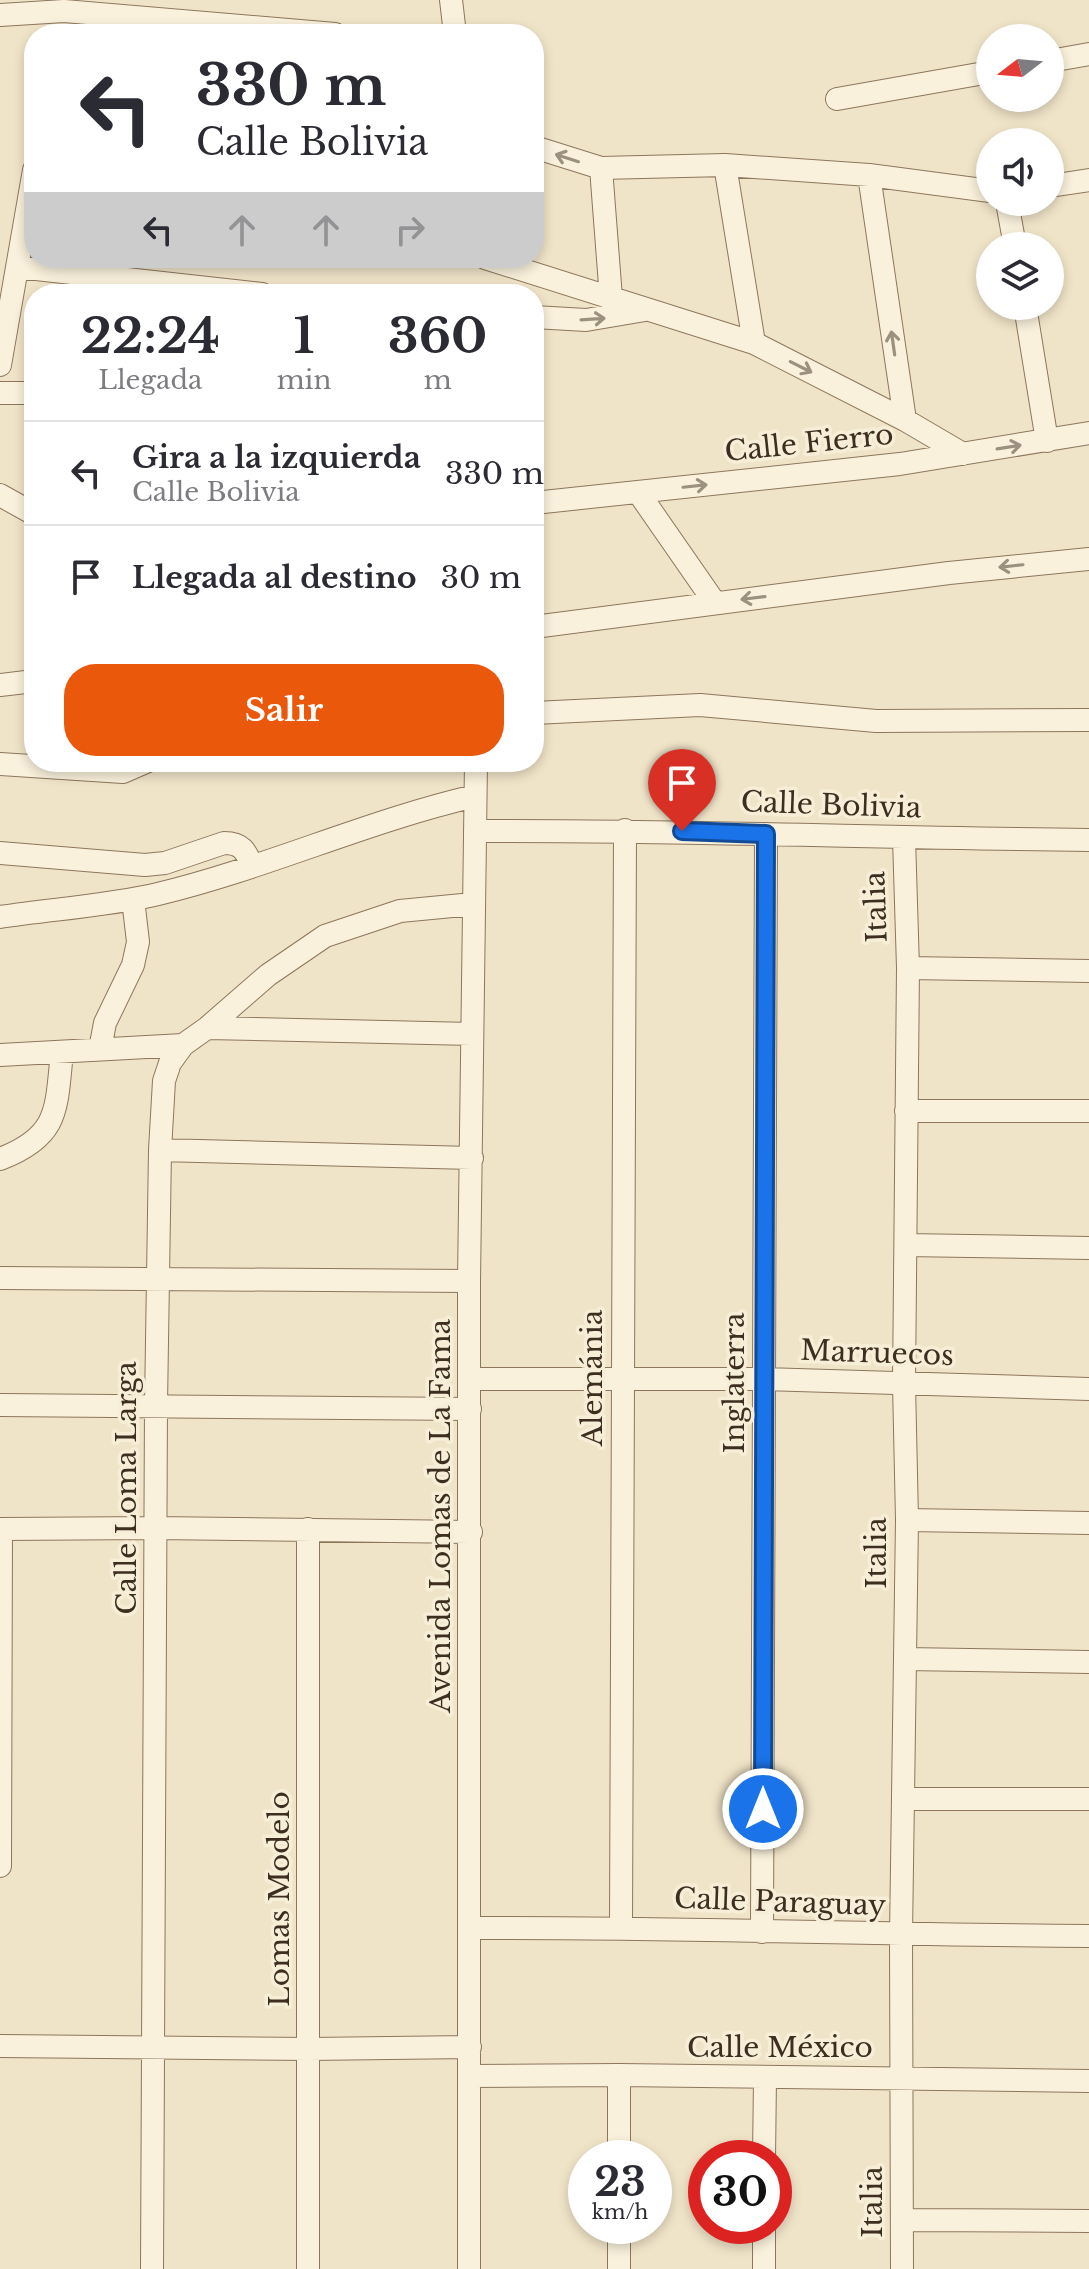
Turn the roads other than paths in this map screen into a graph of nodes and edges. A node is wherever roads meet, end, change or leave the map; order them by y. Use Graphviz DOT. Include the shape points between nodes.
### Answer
graph roads {
  1 [pos="451,0"];
  2 [pos="64,11"];
  3 [pos="0,15"];
  4 [pos="61,24"];
  5 [pos="169,24"];
  6 [pos="454,24"];
  7 [pos="1089,54"];
  8 [pos="1064,58"];
  9 [pos="976,74"];
  10 [pos="837,99"];
  11 [pos="544,150"];
  12 [pos="725,165"];
  13 [pos="601,168"];
  14 [pos="869,175"];
  15 [pos="1089,180"];
  16 [pos="1064,184"];
  17 [pos="976,189"];
  18 [pos="24,231"];
  19 [pos="18,267"];
  20 [pos="24,268"];
  21 [pos="27,268"];
  22 [pos="516,268"];
  23 [pos="172,284"];
  24 [pos="611,298"];
  25 [pos="650,309"];
  26 [pos="544,318"];
  27 [pos="1027,320"];
  28 [pos="754,343"];
  29 [pos="0,365"];
  30 [pos="0,393"];
  31 [pos="24,393"];
  32 [pos="905,420"];
  33 [pos="1089,433"];
  34 [pos="1047,441"];
  35 [pos="963,454"];
  36 [pos="638,492"];
  37 [pos="0,495"];
  38 [pos="544,502"];
  39 [pos="24,508"];
  40 [pos="1089,559"];
  41 [pos="715,603"];
  42 [pos="544,626"];
  43 [pos="24,682"];
  44 [pos="0,685"];
  45 [pos="544,713"];
  46 [pos="1089,720"];
  47 [pos="0,764"];
  48 [pos="24,766"];
  49 [pos="476,772"];
  50 [pos="475,796"];
  51 [pos="625,830"];
  52 [pos="475,831"];
  53 [pos="766,834"];
  54 [pos="904,838"];
  55 [pos="1089,840"];
  56 [pos="0,853"];
  57 [pos="252,866"];
  58 [pos="133,899"];
  59 [pos="473,904"];
  60 [pos="0,917"];
  61 [pos="908,968"];
  62 [pos="1089,971"];
  63 [pos="207,1028"];
  64 [pos="472,1034"];
  65 [pos="183,1045"];
  66 [pos="100,1049"];
  67 [pos="62,1052"];
  68 [pos="0,1055"];
  69 [pos="906,1111"];
  70 [pos="1089,1111"];
  71 [pos="160,1150"];
  72 [pos="472,1158"];
  73 [pos="0,1159"];
  74 [pos="906,1245"];
  75 [pos="1089,1248"];
  76 [pos="0,1278"];
  77 [pos="157,1279"];
  78 [pos="469,1281"];
  79 [pos="622,1377"];
  80 [pos="470,1379"];
  81 [pos="764,1379"];
  82 [pos="904,1384"];
  83 [pos="1089,1389"];
  84 [pos="0,1405"];
  85 [pos="156,1405"];
  86 [pos="470,1409"];
  87 [pos="907,1520"];
  88 [pos="1089,1523"];
  89 [pos="156,1528"];
  90 [pos="0,1529"];
  91 [pos="308,1529"];
  92 [pos="471,1532"];
  93 [pos="905,1659"];
  94 [pos="1089,1662"];
  95 [pos="904,1799"];
  96 [pos="1089,1799"];
  97 [pos="0,1845"];
  98 [pos="0,1866"];
  99 [pos="621,1927"];
  100 [pos="470,1928"];
  101 [pos="762,1932"];
  102 [pos="901,1935"];
  103 [pos="1089,1936"];
  104 [pos="0,2046"];
  105 [pos="470,2047"];
  106 [pos="152,2048"];
  107 [pos="309,2049"];
  108 [pos="619,2075"];
  109 [pos="470,2076"];
  110 [pos="902,2077"];
  111 [pos="765,2078"];
  112 [pos="1089,2081"];
  113 [pos="619,2140"];
  114 [pos="764,2140"];
  115 [pos="902,2220"];
  116 [pos="1089,2221"];
  117 [pos="619,2244"];
  118 [pos="764,2244"];
  119 [pos="152,2269"];
  120 [pos="308,2269"];
  121 [pos="469,2269"];
  122 [pos="619,2269"];
  123 [pos="764,2269"];
  124 [pos="902,2269"];
  1 -- 6 [label="street"];
  2 -- 3 [label="street"];
  2 -- 4 [label="street"];
  2 -- 5 [label="street"];
  7 -- 8 [label="street"];
  9 -- 10 [label="street"];
  13 -- 11 [label="street, one-way"];
  12 -- 13 [label="street"];
  12 -- 14 [label="street"];
  12 -- 28 [label="street"];
  13 -- 24 [label="street"];
  14 -- 17 [label="street"];
  32 -- 14 [label="street, one-way"];
  15 -- 16 [label="street"];
  18 -- 19 [label="street"];
  19 -- 20 [label="street"];
  19 -- 29 [label="street"];
  21 -- 23 [label="street"];
  22 -- 24 [label="street"];
  24 -- 25 [label="street"];
  26 -- 25 [label="street, one-way" via="586,320"];
  25 -- 28 [label="street"];
  27 -- 34 [label="street"];
  28 -- 32 [label="street, one-way"];
  30 -- 31 [label="street"];
  32 -- 35 [label="street"];
  33 -- 34 [label="street, Calle Fierro"];
  35 -- 34 [label="street, Calle Fierro, one-way"];
  36 -- 35 [label="street, Calle Fierro, one-way"];
  36 -- 38 [label="street, Calle Fierro"];
  36 -- 41 [label="street"];
  37 -- 39 [label="street"];
  40 -- 41 [label="street, one-way"];
  41 -- 42 [label="street"];
  43 -- 44 [label="street"];
  45 -- 46 [label="street" via="700,705 876,721"];
  47 -- 48 [label="street"];
  49 -- 50 [label="street, Avenida Lomas de La Fama"];
  50 -- 52 [label="street, Avenida Lomas de La Fama"];
  50 -- 57 [label="street"];
  51 -- 52 [label="street, Calle Bolivia"];
  51 -- 53 [label="street, Calle Bolivia"];
  51 -- 79 [label="street, Alemánia"];
  52 -- 59 [label="street, Avenida Lomas de La Fama"];
  53 -- 54 [label="street, Calle Bolivia"];
  53 -- 81 [label="street, Inglaterra"];
  54 -- 55 [label="street, Calle Bolivia"];
  54 -- 61 [label="street, Italia"];
  56 -- 57 [label="street" via="145,865 234,843 247,852"];
  57 -- 58 [label="street"];
  58 -- 60 [label="street"];
  58 -- 66 [label="street" via="138,942 133,965 105,1023"];
  59 -- 63 [label="street, Calle Loma Larga" via="400,911 325,936 268,975"];
  59 -- 64 [label="street, Avenida Lomas de La Fama"];
  61 -- 62 [label="street"];
  61 -- 69 [label="street, Italia"];
  63 -- 64 [label="street"];
  63 -- 65 [label="street, Calle Loma Larga"];
  64 -- 72 [label="street, Avenida Lomas de La Fama"];
  65 -- 66 [label="street"];
  65 -- 71 [label="street, Calle Loma Larga" via="164,1081"];
  66 -- 67 [label="street"];
  67 -- 68 [label="street"];
  67 -- 73 [label="street" via="52,1121 30,1144"];
  69 -- 70 [label="street"];
  69 -- 74 [label="street, Italia"];
  71 -- 72 [label="street"];
  71 -- 77 [label="street, Calle Loma Larga"];
  72 -- 78 [label="street, Avenida Lomas de La Fama"];
  74 -- 75 [label="street"];
  74 -- 82 [label="street, Italia"];
  76 -- 77 [label="street"];
  77 -- 78 [label="street"];
  77 -- 85 [label="street, Calle Loma Larga"];
  78 -- 80 [label="street, Avenida Lomas de La Fama"];
  79 -- 80 [label="street, Marruecos"];
  79 -- 81 [label="street, Marruecos"];
  79 -- 99 [label="street, Alemánia"];
  80 -- 86 [label="street, Avenida Lomas de La Fama"];
  81 -- 82 [label="street, Marruecos"];
  81 -- 101 [label="street, Inglaterra"];
  82 -- 83 [label="street, Marruecos"];
  82 -- 87 [label="street, Italia"];
  84 -- 85 [label="street"];
  85 -- 86 [label="street"];
  85 -- 89 [label="street, Calle Loma Larga"];
  86 -- 92 [label="street, Avenida Lomas de La Fama"];
  87 -- 88 [label="street"];
  87 -- 93 [label="street, Italia"];
  89 -- 90 [label="street"];
  89 -- 91 [label="street"];
  89 -- 106 [label="street, Calle Loma Larga"];
  90 -- 97 [label="street"];
  91 -- 92 [label="street"];
  91 -- 107 [label="street, Lomas Modelo"];
  92 -- 100 [label="street, Avenida Lomas de La Fama"];
  93 -- 94 [label="street"];
  93 -- 95 [label="street, Italia"];
  95 -- 96 [label="street"];
  95 -- 102 [label="street, Italia"];
  97 -- 98 [label="street"];
  99 -- 100 [label="street, Calle Paraguay"];
  99 -- 101 [label="street, Calle Paraguay"];
  100 -- 105 [label="street, Avenida Lomas de La Fama"];
  101 -- 102 [label="street, Calle Paraguay"];
  102 -- 103 [label="street, Calle Paraguay"];
  102 -- 110 [label="street, Italia"];
  104 -- 106 [label="street"];
  105 -- 107 [label="street"];
  105 -- 109 [label="street, Avenida Lomas de La Fama"];
  106 -- 107 [label="street"];
  106 -- 119 [label="street, Calle Loma Larga"];
  107 -- 120 [label="street, Lomas Modelo"];
  108 -- 109 [label="street, Calle México"];
  108 -- 111 [label="street, Calle México"];
  108 -- 113 [label="street"];
  109 -- 121 [label="street, Avenida Lomas de La Fama"];
  110 -- 111 [label="street, Calle México"];
  110 -- 112 [label="street, Calle México"];
  110 -- 115 [label="street, Italia"];
  111 -- 114 [label="street"];
  115 -- 116 [label="street"];
  115 -- 124 [label="street, Italia"];
  117 -- 122 [label="street"];
  118 -- 123 [label="street"];
}
